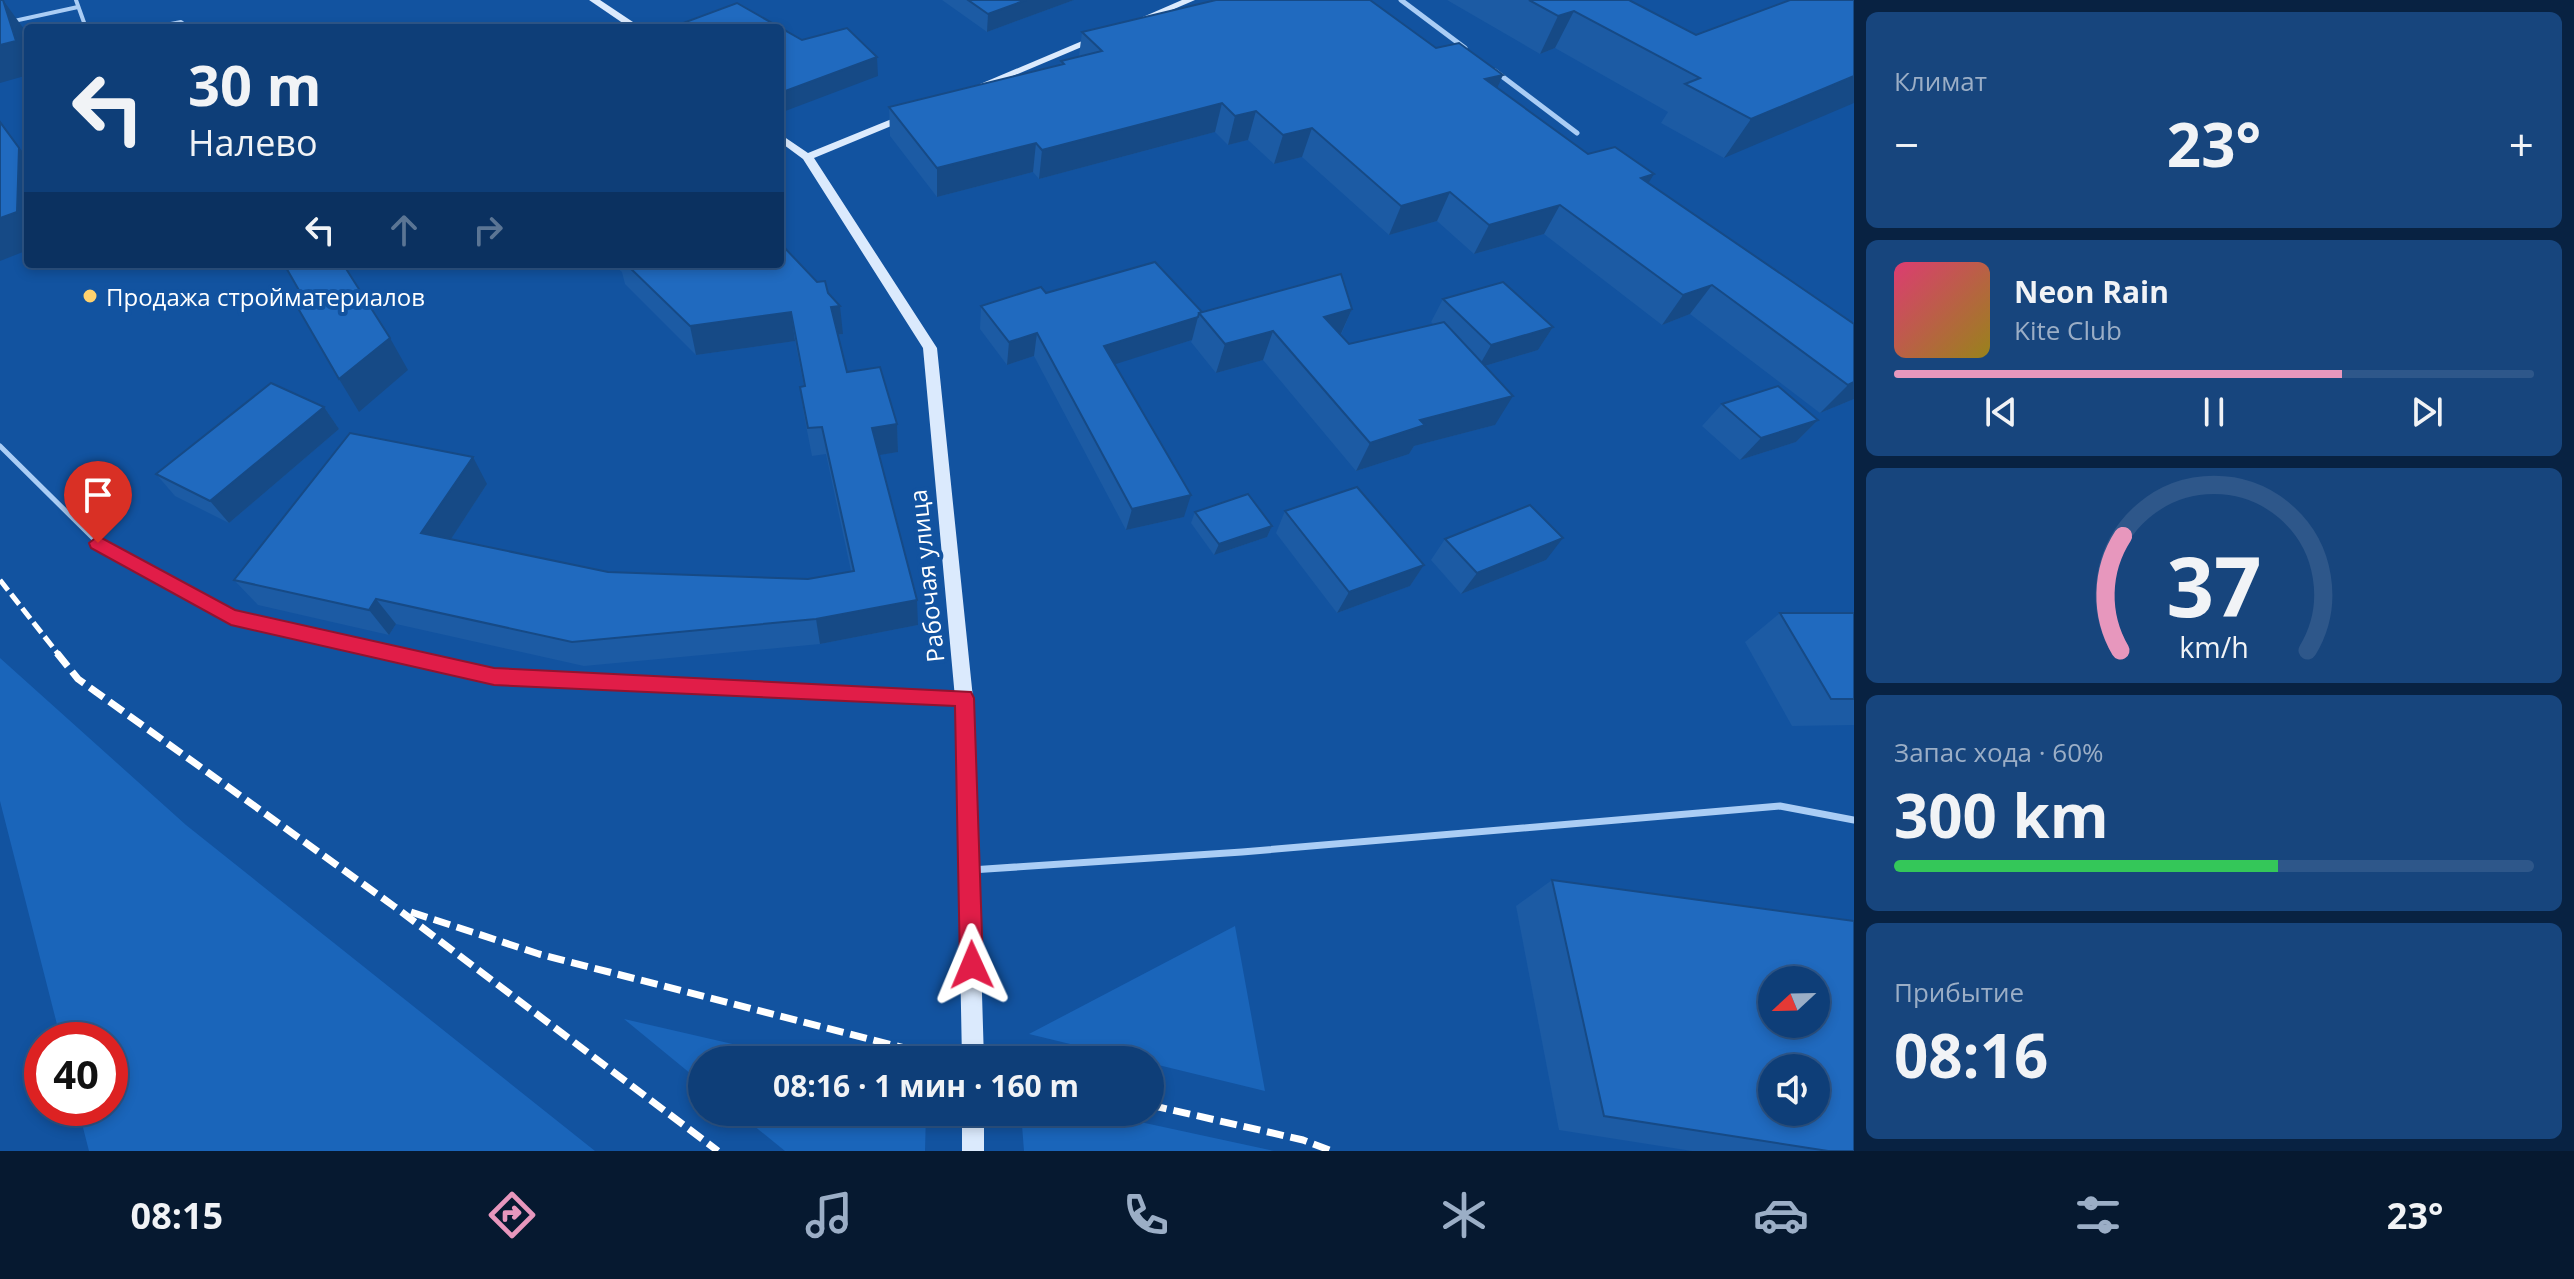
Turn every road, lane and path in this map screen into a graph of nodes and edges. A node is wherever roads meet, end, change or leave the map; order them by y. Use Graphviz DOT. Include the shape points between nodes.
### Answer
graph roads {
  1 [pos="76,0"];
  2 [pos="594,0"];
  3 [pos="1190,0"];
  4 [pos="1401,0"];
  5 [pos="78,7"];
  6 [pos="0,24"];
  7 [pos="84,24"];
  8 [pos="631,24"];
  9 [pos="1476,57"];
  10 [pos="1489,66"];
  11 [pos="954,97"];
  12 [pos="925,109"];
  13 [pos="1577,133"];
  14 [pos="784,140"];
  15 [pos="807,157"];
  16 [pos="0,446"];
  17 [pos="964,698"];
  18 [pos="1854,820"];
  19 [pos="971,870"];
  20 [pos="973,1046"];
  21 [pos="973,1126"];
  22 [pos="973,1151"];
  1 -- 5 [label="lane"];
  2 -- 8 [label="street"];
  3 -- 11 [label="street"];
  4 -- 9 [label="street"];
  5 -- 6 [label="lane"];
  5 -- 7 [label="lane"];
  10 -- 13 [label="street"];
  12 -- 15 [label="street"];
  14 -- 15 [label="street, Рабочая улица"];
  15 -- 17 [label="street, Рабочая улица" via="930,348"];
  16 -- 17 [label="lane" via="98,543 231,617 494,677"];
  17 -- 19 [label="street, Рабочая улица"];
  18 -- 19 [label="lane" via="1780,806"];
  19 -- 20 [label="street, Рабочая улица"];
  21 -- 22 [label="street"];
}
